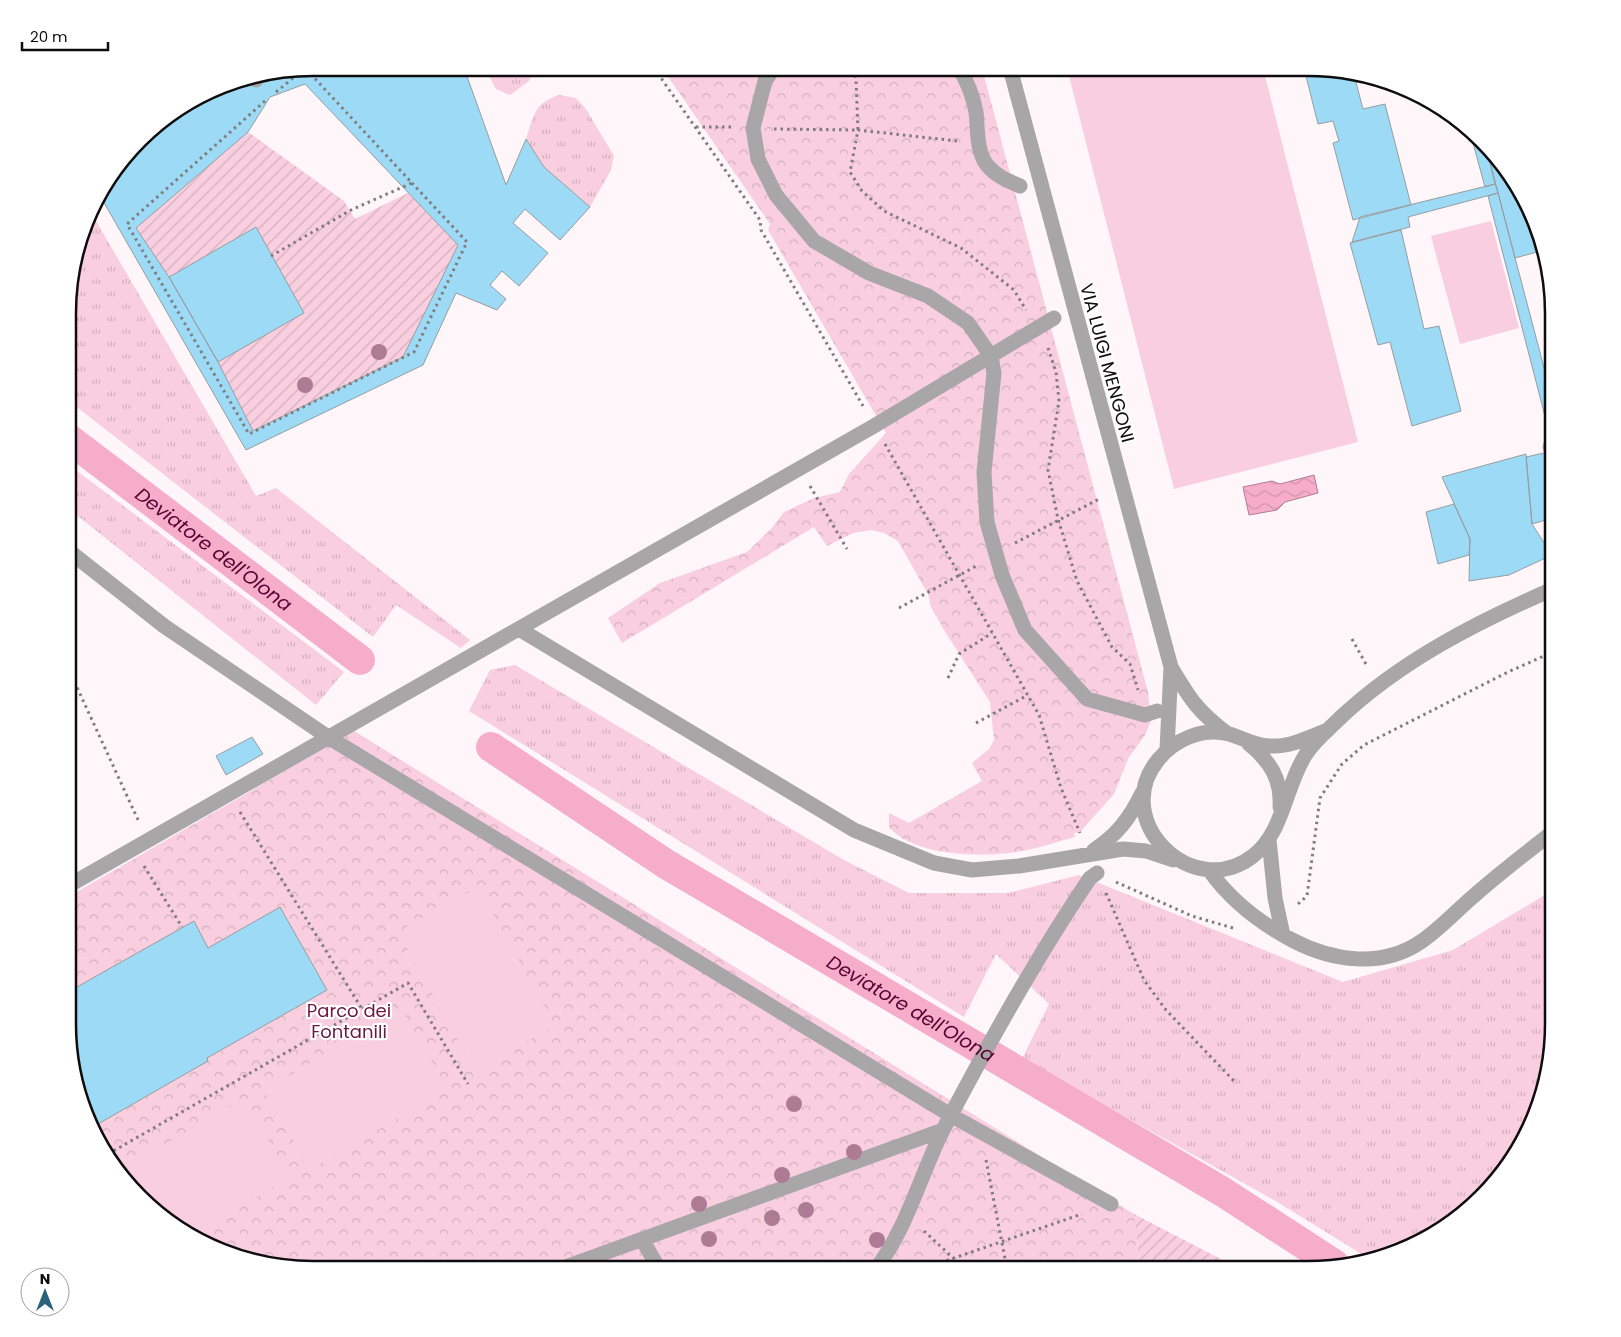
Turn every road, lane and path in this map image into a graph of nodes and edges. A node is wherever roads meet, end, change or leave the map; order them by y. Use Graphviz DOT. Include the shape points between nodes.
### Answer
graph roads {
  1 [pos="312,76"];
  2 [pos="768,76"];
  3 [pos="855,76"];
  4 [pos="964,76"];
  5 [pos="1012,76"];
  6 [pos="296,77"];
  7 [pos="696,127"];
  8 [pos="753,128"];
  9 [pos="858,130"];
  10 [pos="979,143"];
  11 [pos="412,183"];
  12 [pos="1020,186"];
  13 [pos="271,256"];
  14 [pos="1054,318"];
  15 [pos="1038,328"];
  16 [pos="991,356"];
  17 [pos="799,468"];
  18 [pos="847,549"];
  19 [pos="76,557"];
  20 [pos="1545,592"];
  21 [pos="519,629"];
  22 [pos="992,633"];
  23 [pos="1352,639"];
  24 [pos="1545,656"];
  25 [pos="1170,667"];
  26 [pos="1370,671"];
  27 [pos="948,678"];
  28 [pos="76,685"];
  29 [pos="1028,695"];
  30 [pos="1151,713"];
  31 [pos="976,722"];
  32 [pos="1328,730"];
  33 [pos="1228,734"];
  34 [pos="328,737"];
  35 [pos="1248,742"];
  36 [pos="1166,749"];
  37 [pos="1144,789"];
  38 [pos="230,794"];
  39 [pos="1278,819"];
  40 [pos="1545,838"];
  41 [pos="150,839"];
  42 [pos="1269,840"];
  43 [pos="134,849"];
  44 [pos="1088,853"];
  45 [pos="1186,865"];
  46 [pos="1209,870"];
  47 [pos="1097,873"];
  48 [pos="76,882"];
  49 [pos="1294,908"];
  50 [pos="182,927"];
  51 [pos="1237,928"];
  52 [pos="1283,935"];
  53 [pos="362,1009"];
  54 [pos="1234,1081"];
  55 [pos="468,1084"];
  56 [pos="952,1116"];
  57 [pos="943,1130"];
  58 [pos="981,1132"];
  59 [pos="113,1151"];
  60 [pos="1111,1204"];
  61 [pos="907,1215"];
  62 [pos="643,1241"];
  63 [pos="1001,1242"];
  64 [pos="954,1258"];
  65 [pos="584,1261"];
  66 [pos="654,1261"];
  67 [pos="881,1261"];
  68 [pos="945,1261"];
  69 [pos="957,1261"];
  70 [pos="1005,1261"];
  1 -- 11 [label="path"];
  2 -- 8 [label="street"];
  3 -- 9 [label="path"];
  4 -- 10 [label="street" via="976,110"];
  5 -- 25 [label="street, VIA LUIGI MENGONI"];
  6 -- 11 [label="path" via="127,224 250,434 414,352 467,242"];
  7 -- 8 [label="path"];
  8 -- 9 [label="path"];
  8 -- 16 [label="street" via="758,159 776,195 814,241 869,273 928,296 968,323"];
  9 -- 10 [label="path"];
  9 -- 15 [label="path" via="850,172 862,191 884,211 961,248 1014,290"];
  10 -- 12 [label="street" via="986,165 1004,180"];
  11 -- 13 [label="path" via="351,210"];
  14 -- 15 [label="street"];
  15 -- 16 [label="street"];
  15 -- 30 [label="path" via="1056,372 1059,401 1048,470 1058,519 1078,581 1112,647 1130,664"];
  16 -- 17 [label="street"];
  16 -- 30 [label="street" via="994,373 984,472 987,522 1002,575 1026,630 1087,699"];
  17 -- 18 [label="path"];
  17 -- 21 [label="street"];
  19 -- 34 [label="street" via="164,626"];
  20 -- 32 [label="street" via="1440,644 1358,702"];
  21 -- 34 [label="street"];
  21 -- 44 [label="street" via="854,830 934,864 972,870 1019,866"];
  22 -- 27 [label="path" via="959,654"];
  23 -- 26 [label="path"];
  24 -- 49 [label="path" via="1364,745 1342,764 1320,798 1307,896"];
  25 -- 33 [label="street, VIA LUIGI MENGONI" via="1204,717"];
  25 -- 36 [label="street, VIA LUIGI MENGONI"];
  28 -- 41 [label="path" via="139,823"];
  29 -- 31 [label="path"];
  32 -- 35 [label="street" via="1297,742 1272,746"];
  32 -- 39 [label="street" via="1306,754"];
  33 -- 35 [label="street"];
  33 -- 36 [label="street" via="1186,737"];
  34 -- 38 [label="street"];
  34 -- 56 [label="street"];
  35 -- 39 [label="street" via="1264,756 1275,773 1280,796"];
  36 -- 37 [label="street" via="1152,768"];
  37 -- 44 [label="street" via="1126,822 1112,839"];
  37 -- 45 [label="street" via="1144,813 1152,834 1166,852"];
  38 -- 41 [label="street"];
  38 -- 53 [label="path"];
  39 -- 42 [label="street"];
  40 -- 52 [label="street" via="1510,864 1421,942 1397,953 1372,959 1340,958 1312,950"];
  41 -- 43 [label="street"];
  42 -- 46 [label="street" via="1252,856 1232,867"];
  42 -- 52 [label="street" via="1275,898"];
  43 -- 48 [label="street"];
  43 -- 50 [label="path"];
  44 -- 45 [label="street" via="1123,849 1146,851"];
  45 -- 46 [label="street"];
  46 -- 52 [label="street" via="1224,891 1260,923"];
  47 -- 51 [label="path" via="1192,916 1228,929"];
  47 -- 54 [label="path" via="1144,980 1166,1010"];
  47 -- 56 [label="street" via="1090,878 1031,969"];
  53 -- 55 [label="path" via="408,983"];
  53 -- 59 [label="path"];
  56 -- 57 [label="street"];
  56 -- 58 [label="street"];
  57 -- 61 [label="street"];
  57 -- 62 [label="street"];
  58 -- 60 [label="street"];
  58 -- 63 [label="path"];
  60 -- 63 [label="path"];
  61 -- 64 [label="path"];
  61 -- 67 [label="street"];
  62 -- 65 [label="street"];
  62 -- 66 [label="street"];
  63 -- 64 [label="path"];
  63 -- 70 [label="path"];
  64 -- 68 [label="path"];
  64 -- 69 [label="path"];
}
